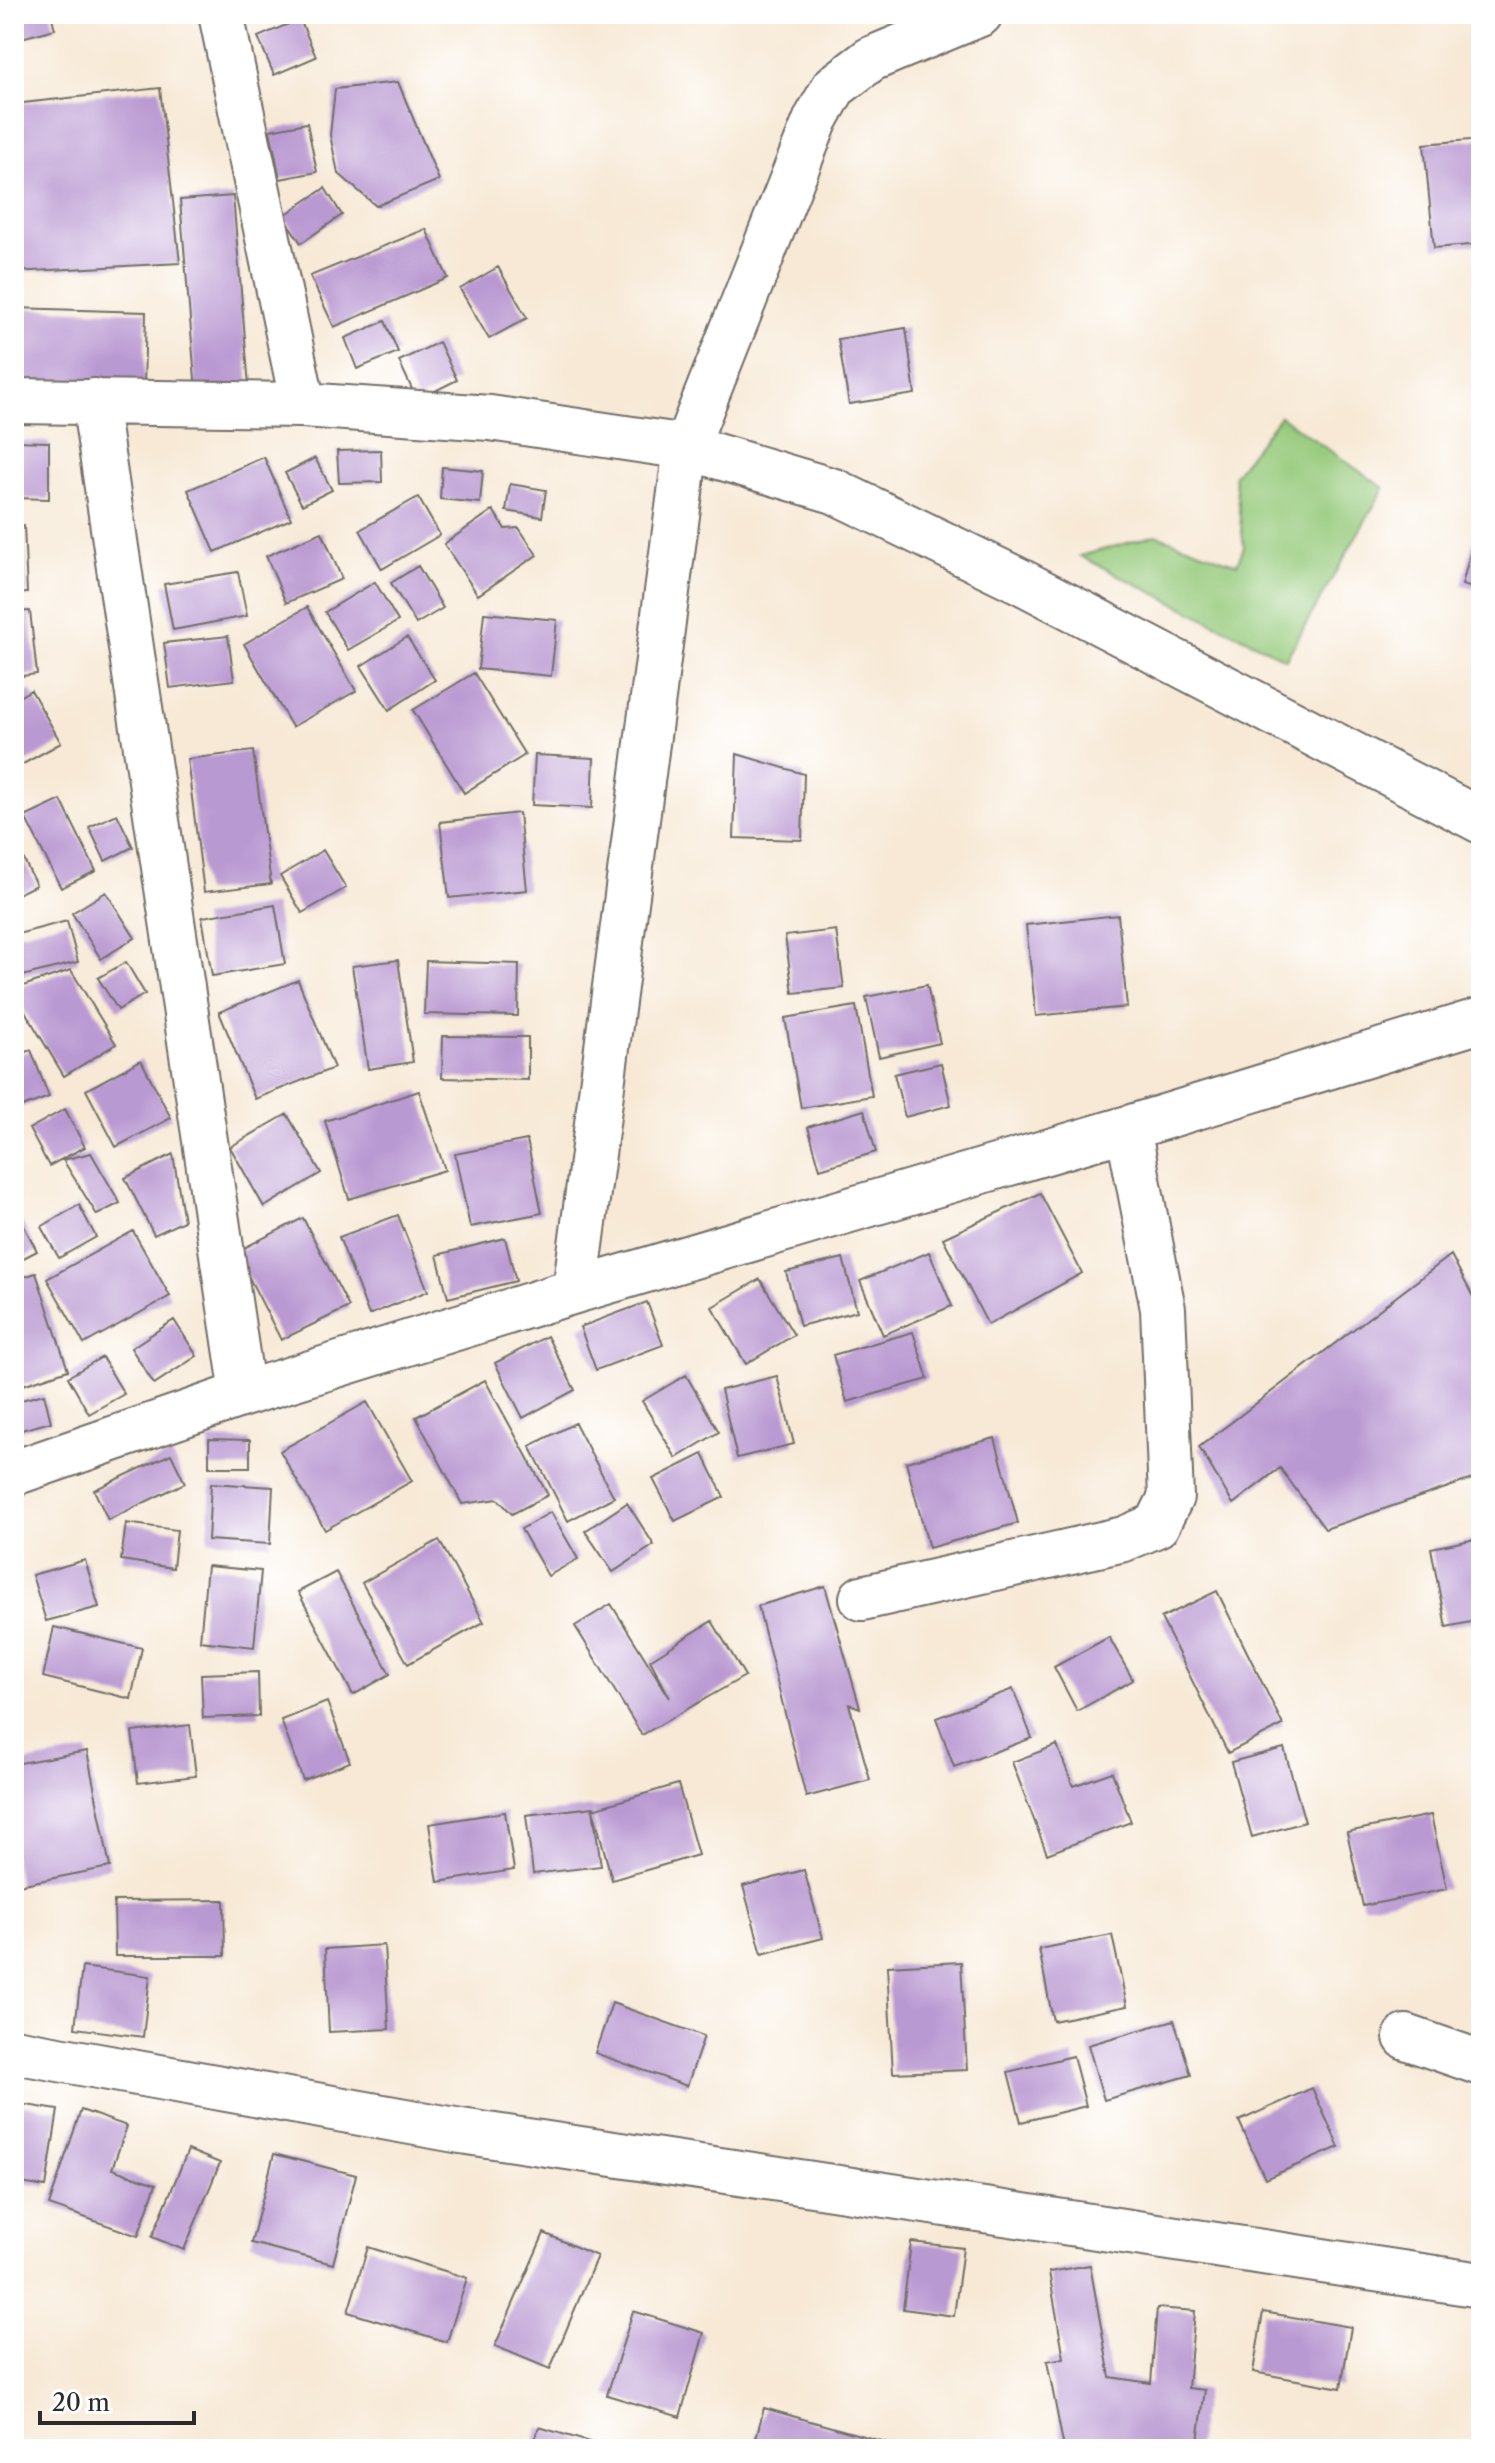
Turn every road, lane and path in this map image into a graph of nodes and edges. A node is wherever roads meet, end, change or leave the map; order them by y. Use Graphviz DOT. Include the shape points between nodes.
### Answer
graph roads {
  1 [pos="221,14"];
  2 [pos="980,14"];
  3 [pos="14,401"];
  4 [pos="94,401"];
  5 [pos="303,405"];
  6 [pos="686,447"];
  7 [pos="1481,821"];
  8 [pos="1481,1020"];
  9 [pos="1128,1128"];
  10 [pos="575,1291"];
  11 [pos="243,1394"];
  12 [pos="14,1473"];
  13 [pos="862,1598"];
  14 [pos="1406,2037"];
  15 [pos="14,2051"];
  16 [pos="1481,2063"];
  17 [pos="1481,2285"];
  1 -- 5 [label="street"];
  2 -- 6 [label="street" via="871,59 834,87 816,119"];
  3 -- 4 [label="street"];
  4 -- 5 [label="street"];
  4 -- 11 [label="street"];
  5 -- 6 [label="street" via="490,418"];
  6 -- 7 [label="street" via="834,491 1022,582"];
  6 -- 10 [label="street"];
  8 -- 9 [label="street"];
  9 -- 10 [label="street"];
  9 -- 13 [label="street" via="1163,1309 1171,1497 1157,1525 1124,1539"];
  10 -- 11 [label="street"];
  11 -- 12 [label="street"];
  14 -- 16 [label="street"];
  15 -- 17 [label="street" via="461,2131"];
}
